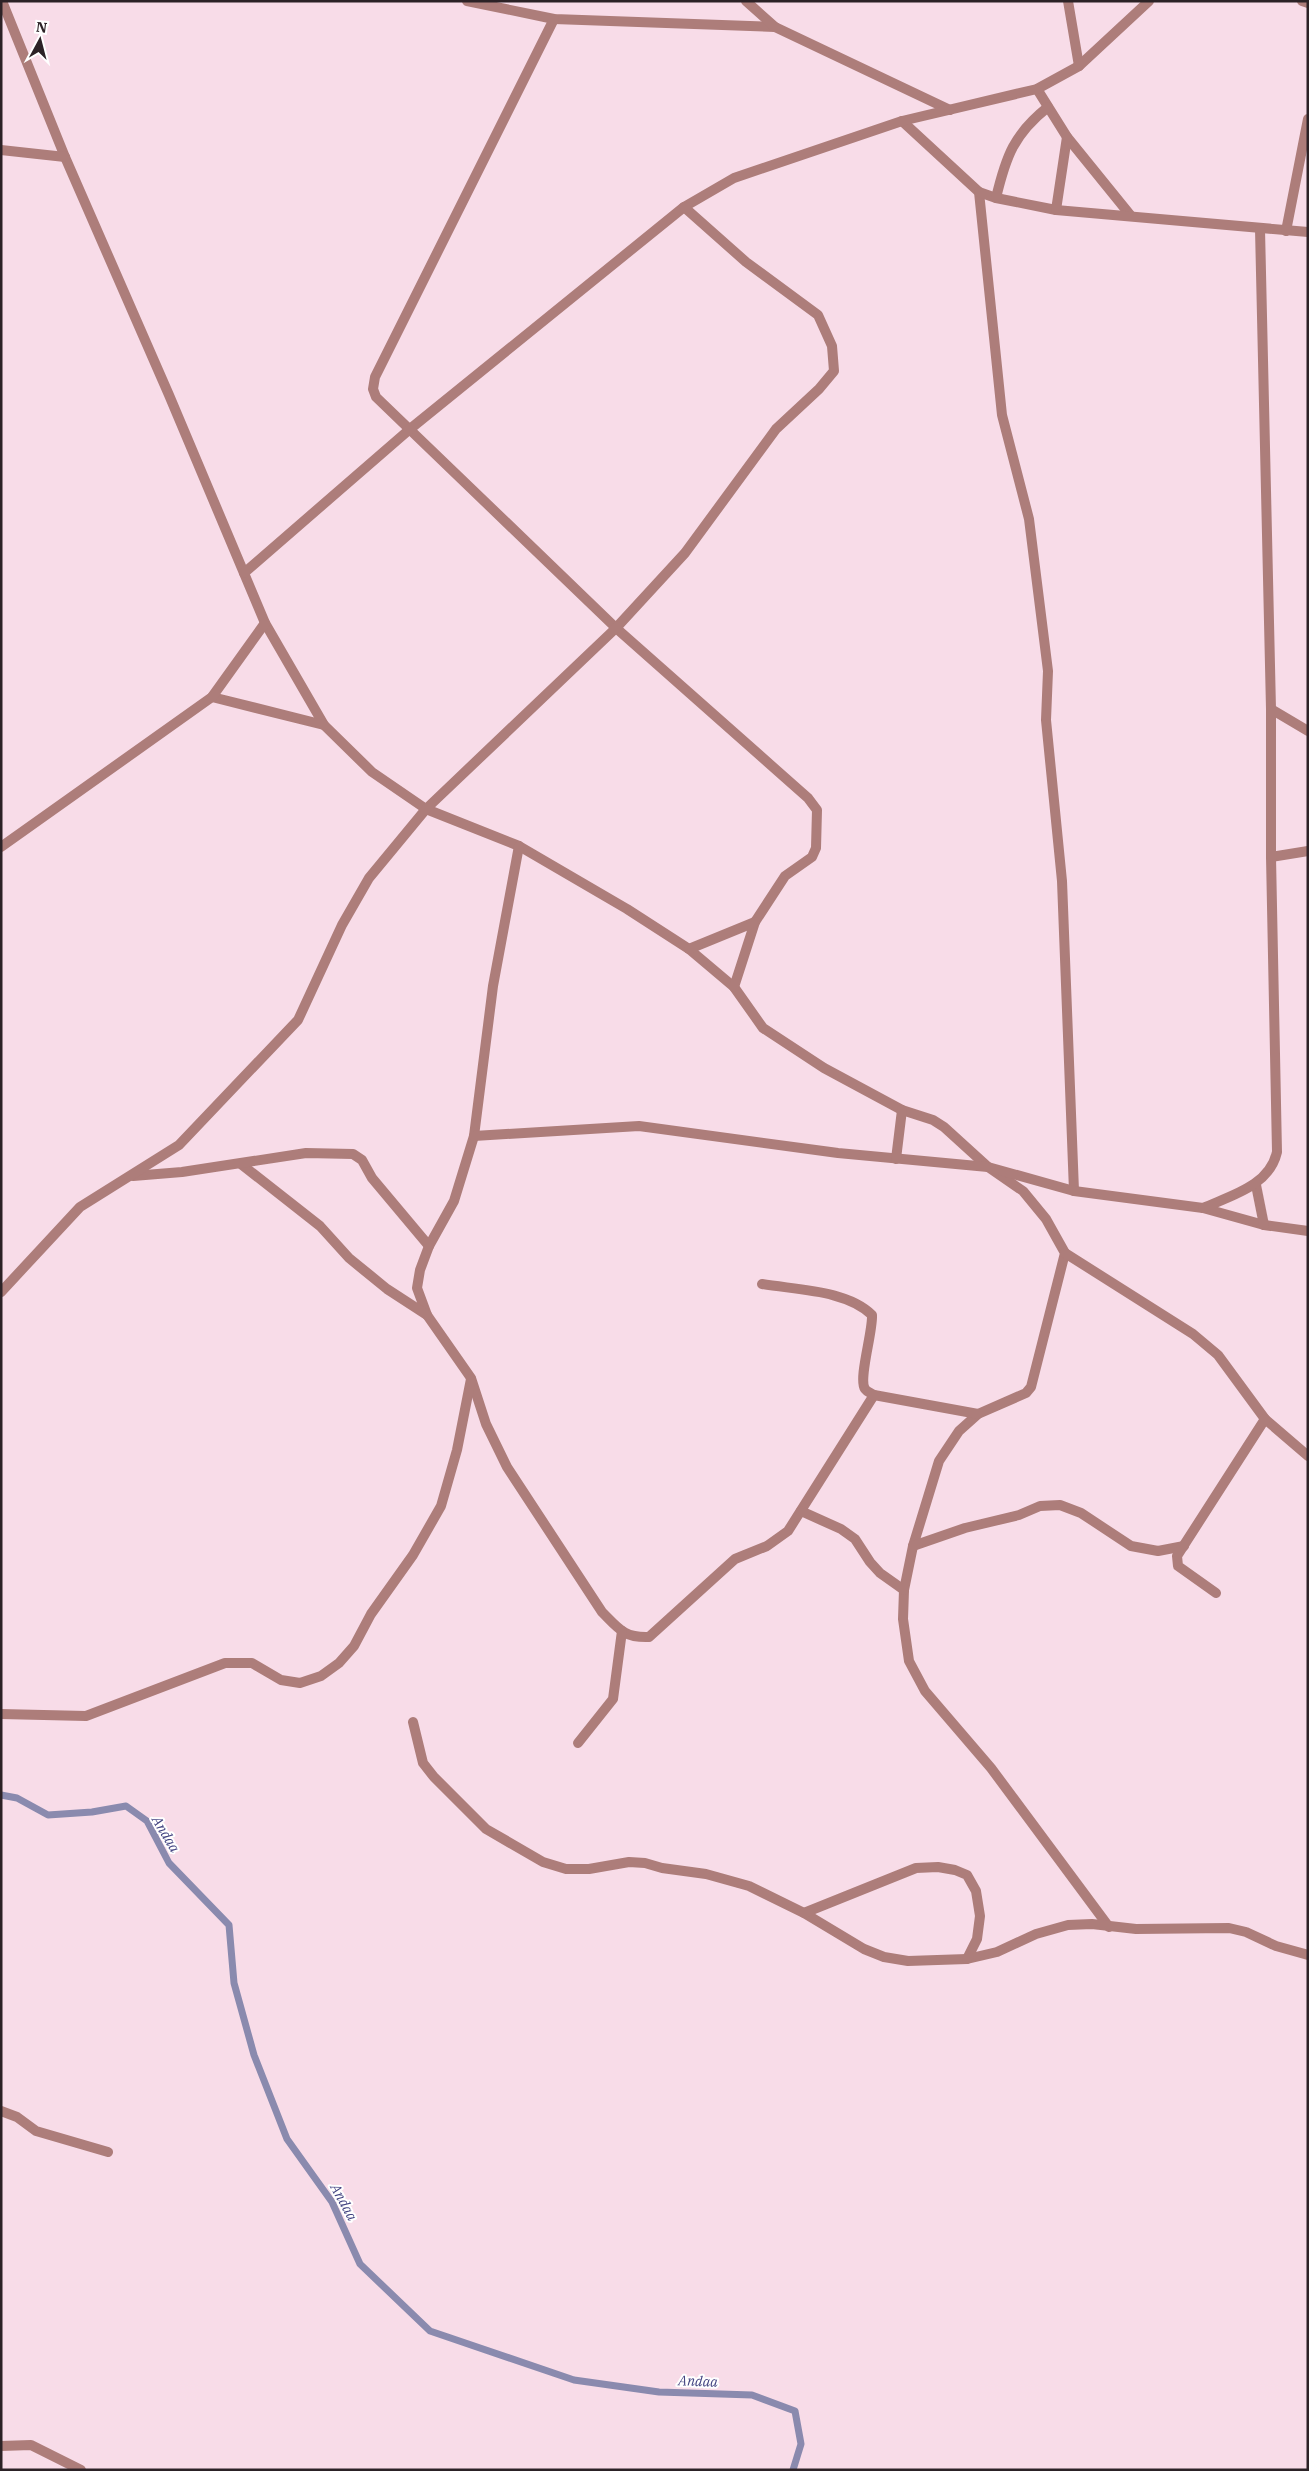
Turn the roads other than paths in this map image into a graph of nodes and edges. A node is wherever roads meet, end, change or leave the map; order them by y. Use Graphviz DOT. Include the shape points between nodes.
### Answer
graph roads {
  1 [pos="2,1"];
  2 [pos="467,1"];
  3 [pos="1068,1"];
  4 [pos="1150,1"];
  5 [pos="1302,1"];
  6 [pos="751,3"];
  7 [pos="1308,3"];
  8 [pos="554,19"];
  9 [pos="775,27"];
  10 [pos="1079,66"];
  11 [pos="1036,89"];
  12 [pos="1048,107"];
  13 [pos="950,110"];
  14 [pos="1308,119"];
  15 [pos="902,121"];
  16 [pos="1067,137"];
  17 [pos="1,150"];
  18 [pos="65,157"];
  19 [pos="979,192"];
  20 [pos="996,198"];
  21 [pos="684,207"];
  22 [pos="1056,210"];
  23 [pos="1131,216"];
  24 [pos="1260,229"];
  25 [pos="1286,231"];
  26 [pos="1308,232"];
  27 [pos="410,429"];
  28 [pos="244,573"];
  29 [pos="265,622"];
  30 [pos="616,628"];
  31 [pos="212,697"];
  32 [pos="1272,709"];
  33 [pos="324,725"];
  34 [pos="1308,731"];
  35 [pos="426,809"];
  36 [pos="519,846"];
  37 [pos="1,847"];
  38 [pos="1308,851"];
  39 [pos="1271,857"];
  40 [pos="755,922"];
  41 [pos="689,949"];
  42 [pos="734,988"];
  43 [pos="902,1110"];
  44 [pos="474,1136"];
  45 [pos="896,1159"];
  46 [pos="241,1164"];
  47 [pos="988,1167"];
  48 [pos="130,1176"];
  49 [pos="1256,1185"];
  50 [pos="1074,1191"];
  51 [pos="1203,1208"];
  52 [pos="1264,1225"];
  53 [pos="1308,1231"];
  54 [pos="429,1246"];
  55 [pos="1065,1253"];
  56 [pos="762,1284"];
  57 [pos="1,1292"];
  58 [pos="427,1315"];
  59 [pos="471,1378"];
  60 [pos="874,1395"];
  61 [pos="978,1414"];
  62 [pos="1265,1419"];
  63 [pos="1308,1456"];
  64 [pos="801,1511"];
  65 [pos="913,1546"];
  66 [pos="1184,1546"];
  67 [pos="904,1590"];
  68 [pos="1216,1593"];
  69 [pos="622,1631"];
  70 [pos="1,1714"];
  71 [pos="413,1722"];
  72 [pos="578,1743"];
  73 [pos="804,1913"];
  74 [pos="1109,1927"];
  75 [pos="1308,1955"];
  76 [pos="967,1959"];
  77 [pos="1,2111"];
  78 [pos="108,2152"];
  79 [pos="1,2446"];
  80 [pos="82,2470"];
  1 -- 18 [label="street"];
  2 -- 8 [label="street"];
  3 -- 10 [label="street"];
  4 -- 10 [label="street"];
  5 -- 7 [label="street"];
  6 -- 9 [label="street"];
  8 -- 9 [label="street"];
  8 -- 27 [label="street" via="375,377 373,389 376,397"];
  9 -- 13 [label="street"];
  10 -- 11 [label="street"];
  11 -- 12 [label="street"];
  11 -- 13 [label="street"];
  12 -- 16 [label="street"];
  12 -- 20 [label="street" via="1029,122 1016,139"];
  13 -- 15 [label="street"];
  14 -- 25 [label="street"];
  15 -- 19 [label="street"];
  15 -- 21 [label="street" via="734,178"];
  16 -- 22 [label="street"];
  16 -- 23 [label="street"];
  17 -- 18 [label="street"];
  18 -- 28 [label="street"];
  19 -- 20 [label="street"];
  19 -- 50 [label="street" via="1002,415 1029,518 1048,671 1046,720 1062,881"];
  20 -- 22 [label="street"];
  21 -- 27 [label="street"];
  21 -- 30 [label="street" via="746,262 818,315 832,346 834,371 776,429 685,553"];
  22 -- 23 [label="street"];
  23 -- 24 [label="street"];
  24 -- 25 [label="street"];
  24 -- 32 [label="street"];
  25 -- 26 [label="street"];
  27 -- 28 [label="street"];
  27 -- 30 [label="street"];
  28 -- 29 [label="street"];
  29 -- 31 [label="street"];
  29 -- 33 [label="street"];
  30 -- 35 [label="street"];
  30 -- 40 [label="street" via="808,798 817,810 816,848 812,857 785,876"];
  31 -- 33 [label="street"];
  31 -- 37 [label="street"];
  32 -- 34 [label="street"];
  32 -- 39 [label="street"];
  33 -- 35 [label="street" via="372,772"];
  35 -- 36 [label="street"];
  35 -- 48 [label="street" via="369,878 342,925 298,1020 180,1145"];
  36 -- 41 [label="street"];
  36 -- 44 [label="street" via="493,986"];
  38 -- 39 [label="street"];
  39 -- 49 [label="street" via="1277,1152 1274,1164"];
  40 -- 41 [label="street"];
  40 -- 42 [label="street"];
  41 -- 42 [label="street"];
  42 -- 43 [label="street" via="763,1028 824,1068"];
  43 -- 45 [label="street"];
  43 -- 47 [label="street" via="934,1120"];
  44 -- 45 [label="street" via="639,1126"];
  44 -- 54 [label="street" via="454,1201"];
  45 -- 47 [label="street"];
  46 -- 48 [label="street"];
  46 -- 54 [label="street" via="306,1152 353,1154 362,1160 372,1178"];
  46 -- 58 [label="street" via="320,1226 350,1258 387,1289"];
  47 -- 50 [label="street"];
  47 -- 55 [label="street" via="1023,1191 1046,1219"];
  48 -- 57 [label="street" via="80,1207"];
  49 -- 51 [label="street"];
  49 -- 52 [label="street"];
  50 -- 51 [label="street"];
  51 -- 52 [label="street"];
  52 -- 53 [label="street"];
  54 -- 58 [label="street" via="417,1288"];
  55 -- 61 [label="street" via="1031,1387 1026,1393"];
  55 -- 62 [label="street" via="1193,1334 1218,1355"];
  56 -- 60 [label="street" via="846,1298 863,1306 872,1315 873,1328 862,1383"];
  58 -- 59 [label="street"];
  59 -- 69 [label="street" via="486,1424 507,1467 602,1612"];
  59 -- 70 [label="street" via="457,1450 441,1506 414,1555 371,1614 354,1646 321,1676 300,1683 281,1680 252,1663 225,1664 86,1716"];
  60 -- 61 [label="street"];
  60 -- 64 [label="street"];
  61 -- 65 [label="street" via="959,1431 939,1461"];
  62 -- 63 [label="street"];
  62 -- 66 [label="street"];
  64 -- 67 [label="street" via="855,1538 880,1573"];
  64 -- 69 [label="street" via="788,1531 766,1546 735,1559 649,1637 634,1637"];
  65 -- 66 [label="street" via="965,1528 1018,1516 1040,1506 1060,1505 1081,1512 1131,1546 1158,1551"];
  65 -- 67 [label="street"];
  66 -- 68 [label="street" via="1177,1556 1178,1566"];
  67 -- 74 [label="street" via="903,1619 909,1661 925,1691 991,1768"];
  69 -- 72 [label="street" via="613,1699"];
  71 -- 73 [label="street" via="423,1763 434,1777 486,1829 543,1862 566,1869 589,1869 629,1862 690,1870 749,1886"];
  73 -- 76 [label="street" via="864,1949 884,1957"];
  73 -- 76 [label="street" via="916,1868 955,1870 967,1876 976,1891 980,1916 977,1939"];
  74 -- 75 [label="street" via="1136,1930 1229,1928"];
  74 -- 76 [label="street" via="1068,1924 997,1952"];
  77 -- 78 [label="street" via="17,2117 36,2131"];
  79 -- 80 [label="street" via="31,2446"];
}
